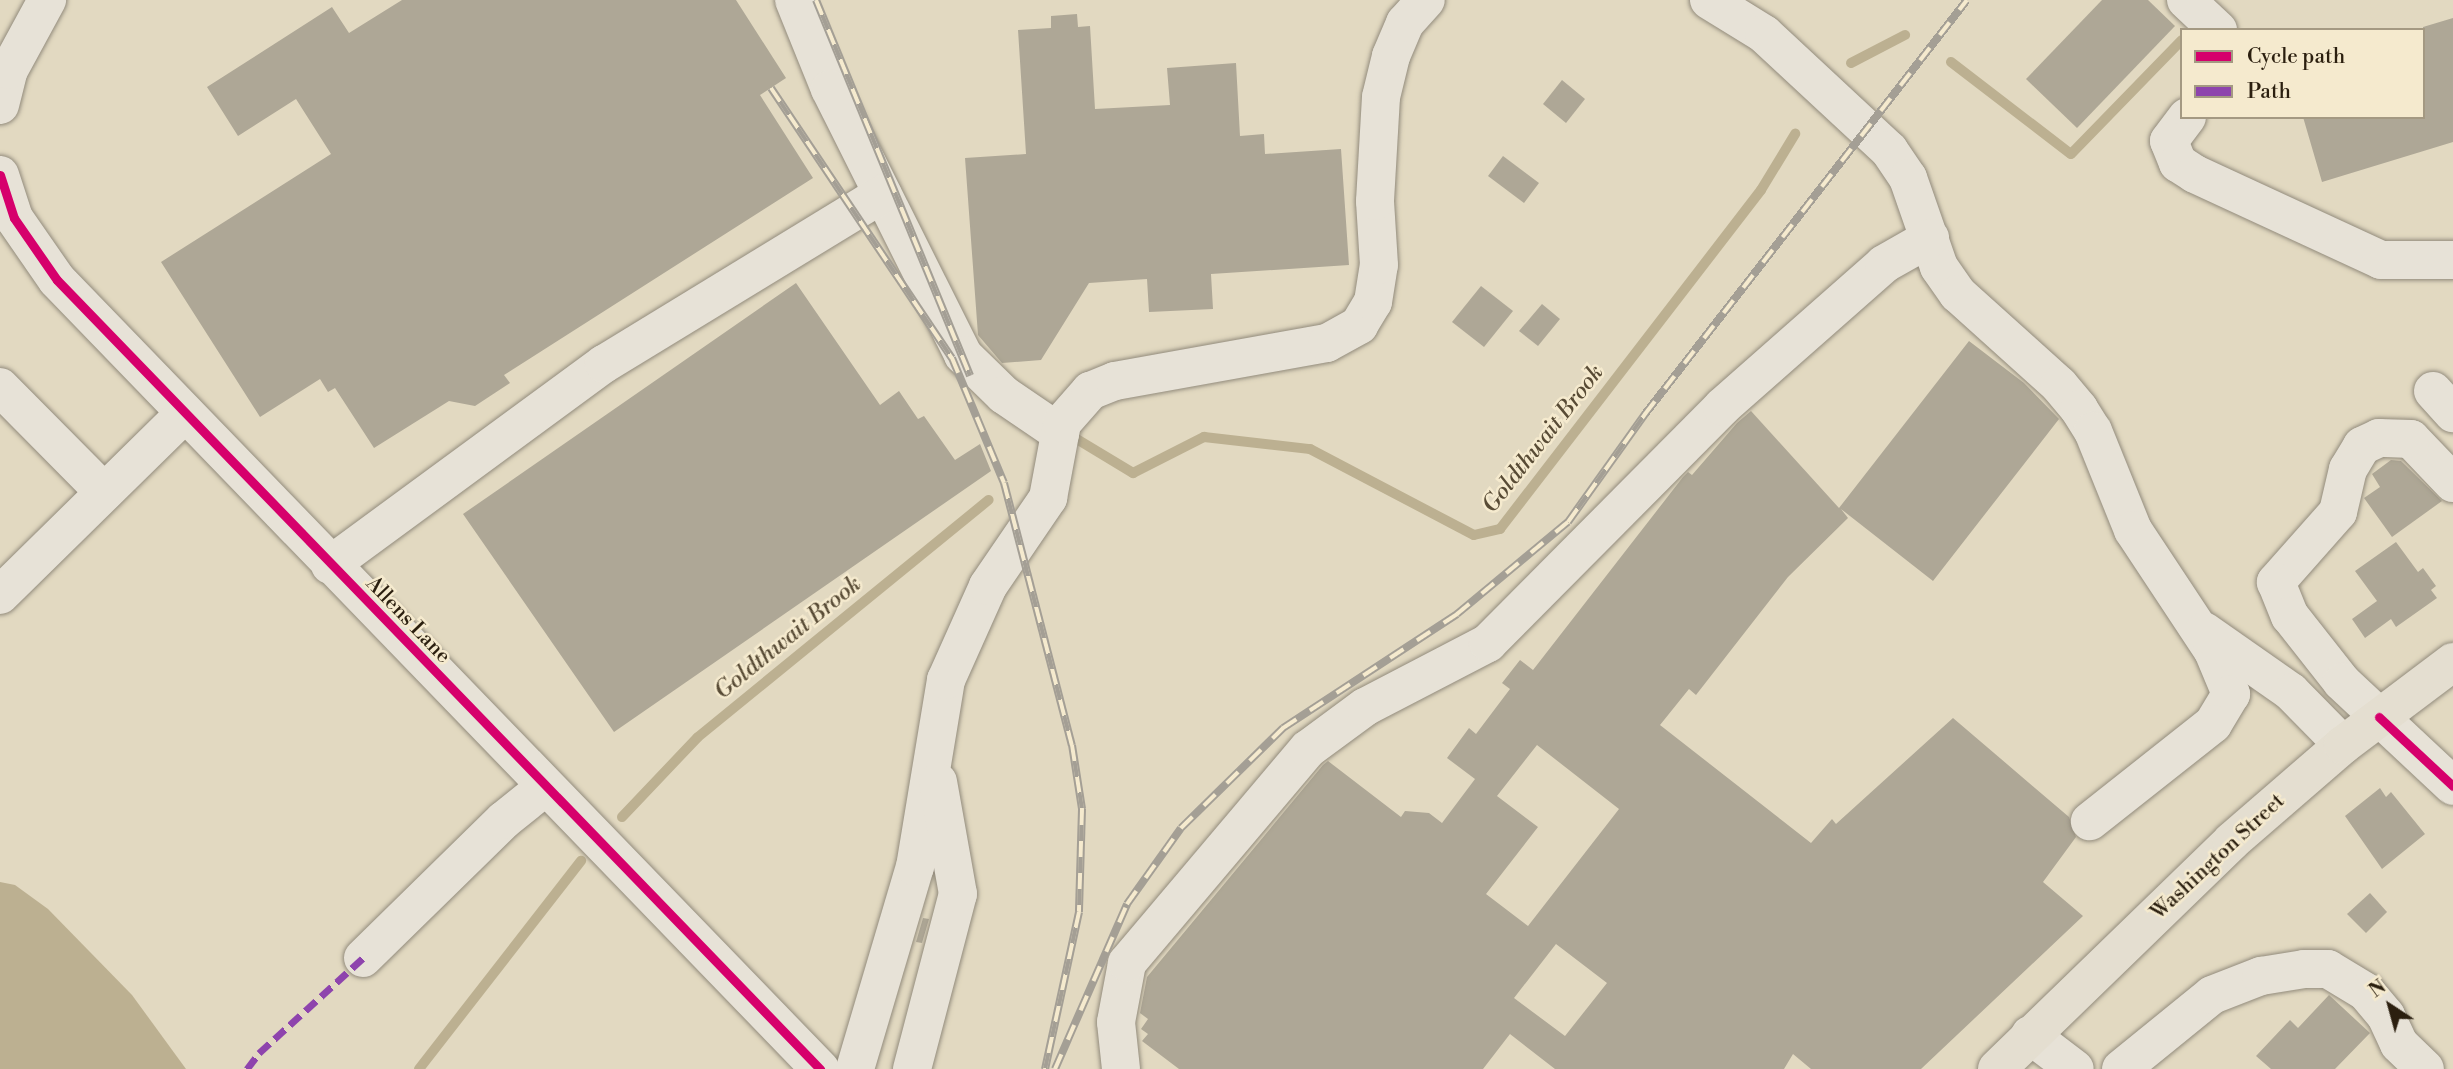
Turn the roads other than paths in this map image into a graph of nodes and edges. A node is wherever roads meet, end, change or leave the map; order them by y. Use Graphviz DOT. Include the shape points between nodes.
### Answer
graph roads {
  1 [pos="47,0"];
  2 [pos="794,0"];
  3 [pos="1426,0"];
  4 [pos="1709,0"];
  5 [pos="0,106"];
  6 [pos="2186,119"];
  7 [pos="0,175"];
  8 [pos="882,194"];
  9 [pos="7,224"];
  10 [pos="1930,238"];
  11 [pos="2453,260"];
  12 [pos="0,387"];
  13 [pos="183,415"];
  14 [pos="1060,433"];
  15 [pos="2453,484"];
  16 [pos="104,492"];
  17 [pos="330,565"];
  18 [pos="0,595"];
  19 [pos="2196,626"];
  20 [pos="2453,662"];
  21 [pos="2379,718"];
  22 [pos="2343,745"];
  23 [pos="934,763"];
  24 [pos="2453,786"];
  25 [pos="545,787"];
  26 [pos="2090,821"];
  27 [pos="363,958"];
  28 [pos="2056,1058"];
  29 [pos="820,1069"];
  30 [pos="855,1069"];
  31 [pos="912,1069"];
  32 [pos="1121,1069"];
  33 [pos="1997,1069"];
  34 [pos="2121,1069"];
  35 [pos="2425,1069"];
  1 -- 5 [label="street" via="9,70"];
  2 -- 8 [label="street"];
  3 -- 14 [label="street" via="1405,23 1381,97 1375,201 1379,265 1373,302 1359,325 1327,343 1115,381 1090,391 1074,404"];
  4 -- 10 [label="street" via="1764,34 1889,149 1908,178"];
  6 -- 11 [label="street" via="2169,141 2178,163 2195,174 2381,260"];
  7 -- 9 [label="street, Allens Lane"];
  8 -- 14 [label="street" via="963,355 1004,395"];
  8 -- 17 [label="street" via="604,364"];
  9 -- 13 [label="street, Allens Lane"];
  10 -- 19 [label="street" via="1939,267 1958,295 2059,385 2079,409 2093,431 2133,530"];
  10 -- 32 [label="street" via="1884,264 1722,407 1488,643 1365,706 1308,748 1126,963 1116,1022"];
  12 -- 16 [label="street"];
  13 -- 16 [label="street"];
  13 -- 17 [label="street, Allens Lane"];
  14 -- 23 [label="street" via="1048,498 988,586 946,680"];
  15 -- 21 [label="street" via="2411,439 2379,438 2362,446 2348,469 2338,512 2276,582 2290,616 2342,682"];
  16 -- 18 [label="street"];
  17 -- 25 [label="street, Allens Lane"];
  19 -- 22 [label="street" via="2291,692"];
  19 -- 26 [label="street" via="2231,694 2213,724"];
  20 -- 21 [label="main road, Washington Street"];
  21 -- 22 [label="main road, Washington Street"];
  21 -- 24 [label="street"];
  22 -- 28 [label="main road, Washington Street" via="2232,841"];
  23 -- 30 [label="street" via="915,867"];
  23 -- 31 [label="street" via="958,894"];
  25 -- 27 [label="street" via="504,820"];
  25 -- 29 [label="street, Allens Lane"];
  28 -- 33 [label="main road, Washington Street"];
  34 -- 35 [label="street" via="2212,995 2261,976 2328,969 2366,992 2386,1016 2399,1044"];
}
